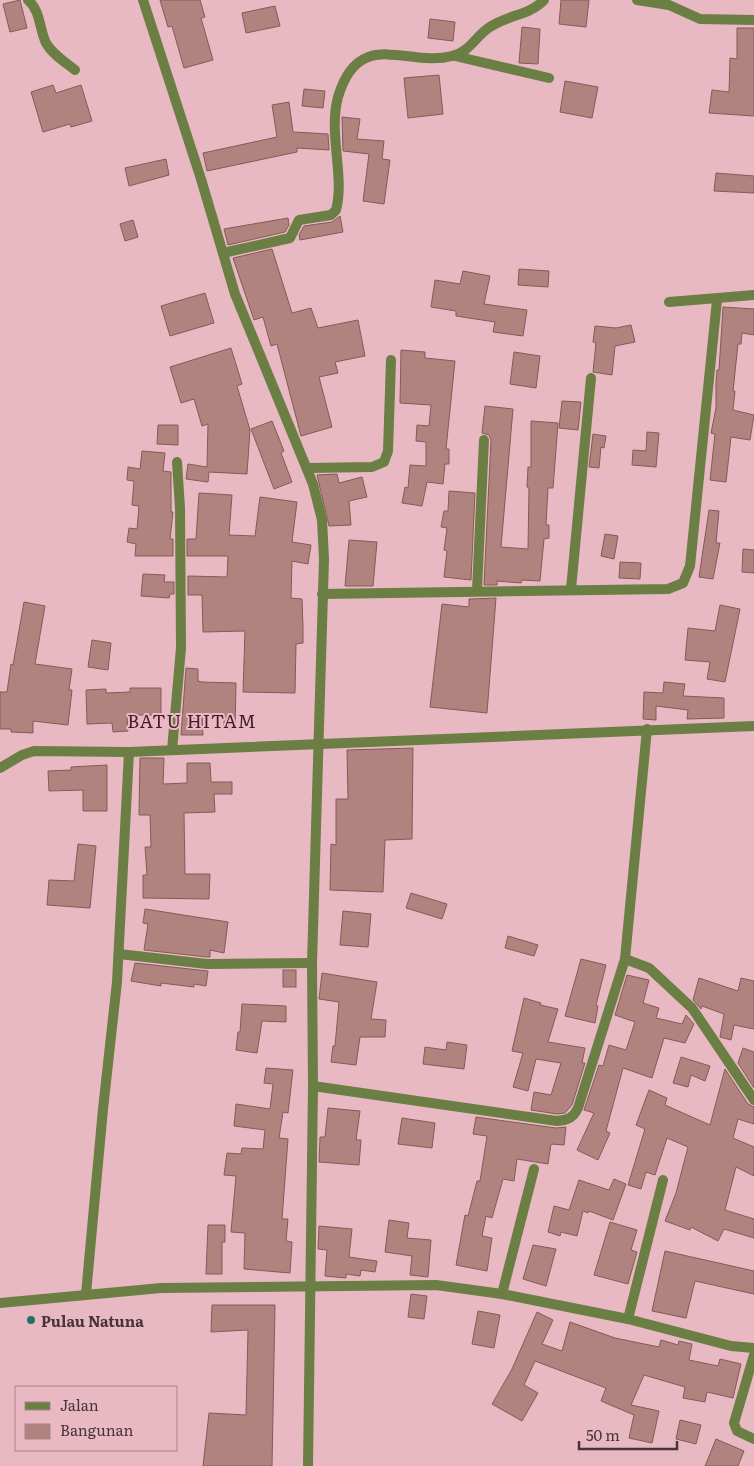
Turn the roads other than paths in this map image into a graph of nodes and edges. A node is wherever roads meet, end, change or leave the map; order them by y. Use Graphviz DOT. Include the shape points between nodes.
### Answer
graph roads {
  1 [pos="28,0"];
  2 [pos="143,0"];
  3 [pos="544,0"];
  4 [pos="637,0"];
  5 [pos="754,20"];
  6 [pos="455,56"];
  7 [pos="75,70"];
  8 [pos="549,78"];
  9 [pos="223,253"];
  10 [pos="754,295"];
  11 [pos="716,300"];
  12 [pos="669,302"];
  13 [pos="391,360"];
  14 [pos="591,378"];
  15 [pos="484,440"];
  16 [pos="177,462"];
  17 [pos="308,468"];
  18 [pos="571,589"];
  19 [pos="477,590"];
  20 [pos="322,594"];
  21 [pos="754,726"];
  22 [pos="647,729"];
  23 [pos="319,743"];
  24 [pos="172,750"];
  25 [pos="129,752"];
  26 [pos="0,768"];
  27 [pos="119,954"];
  28 [pos="625,959"];
  29 [pos="312,963"];
  30 [pos="313,1086"];
  31 [pos="754,1100"];
  32 [pos="534,1169"];
  33 [pos="663,1180"];
  34 [pos="311,1288"];
  35 [pos="86,1294"];
  36 [pos="502,1294"];
  37 [pos="0,1303"];
  38 [pos="628,1319"];
  39 [pos="754,1348"];
  40 [pos="754,1355"];
  41 [pos="754,1439"];
  42 [pos="308,1466"];
  1 -- 7 [label="street" via="35,8 46,44"];
  2 -- 9 [label="street"];
  3 -- 6 [label="street" via="536,8 487,29 472,45"];
  4 -- 5 [label="street" via="669,5 700,19"];
  6 -- 8 [label="street"];
  6 -- 9 [label="street" via="371,56 358,64 348,76 337,106 334,134 338,201 334,213 298,220 290,238"];
  9 -- 17 [label="street" via="235,294"];
  10 -- 11 [label="street"];
  11 -- 12 [label="street"];
  11 -- 18 [label="street" via="687,576 683,583 668,590"];
  13 -- 17 [label="street" via="388,450 384,462 372,467"];
  14 -- 18 [label="street"];
  15 -- 19 [label="street"];
  16 -- 24 [label="street" via="181,648"];
  17 -- 20 [label="street" via="322,520"];
  18 -- 19 [label="street"];
  19 -- 20 [label="street"];
  20 -- 23 [label="street"];
  21 -- 22 [label="street"];
  22 -- 23 [label="street"];
  22 -- 28 [label="street"];
  23 -- 24 [label="street"];
  23 -- 29 [label="street"];
  24 -- 25 [label="street"];
  25 -- 26 [label="street" via="34,751"];
  25 -- 27 [label="street"];
  27 -- 29 [label="street" via="206,964"];
  27 -- 35 [label="street"];
  28 -- 30 [label="street" via="578,1108 574,1116 566,1120"];
  28 -- 31 [label="street" via="649,968 692,1008"];
  29 -- 30 [label="street"];
  30 -- 34 [label="street"];
  32 -- 36 [label="street"];
  33 -- 38 [label="street"];
  34 -- 35 [label="street" via="161,1288"];
  34 -- 36 [label="street" via="436,1286"];
  34 -- 42 [label="street"];
  35 -- 37 [label="street"];
  36 -- 38 [label="street"];
  38 -- 39 [label="street" via="732,1346"];
  40 -- 41 [label="street" via="734,1423 737,1431"];
}
